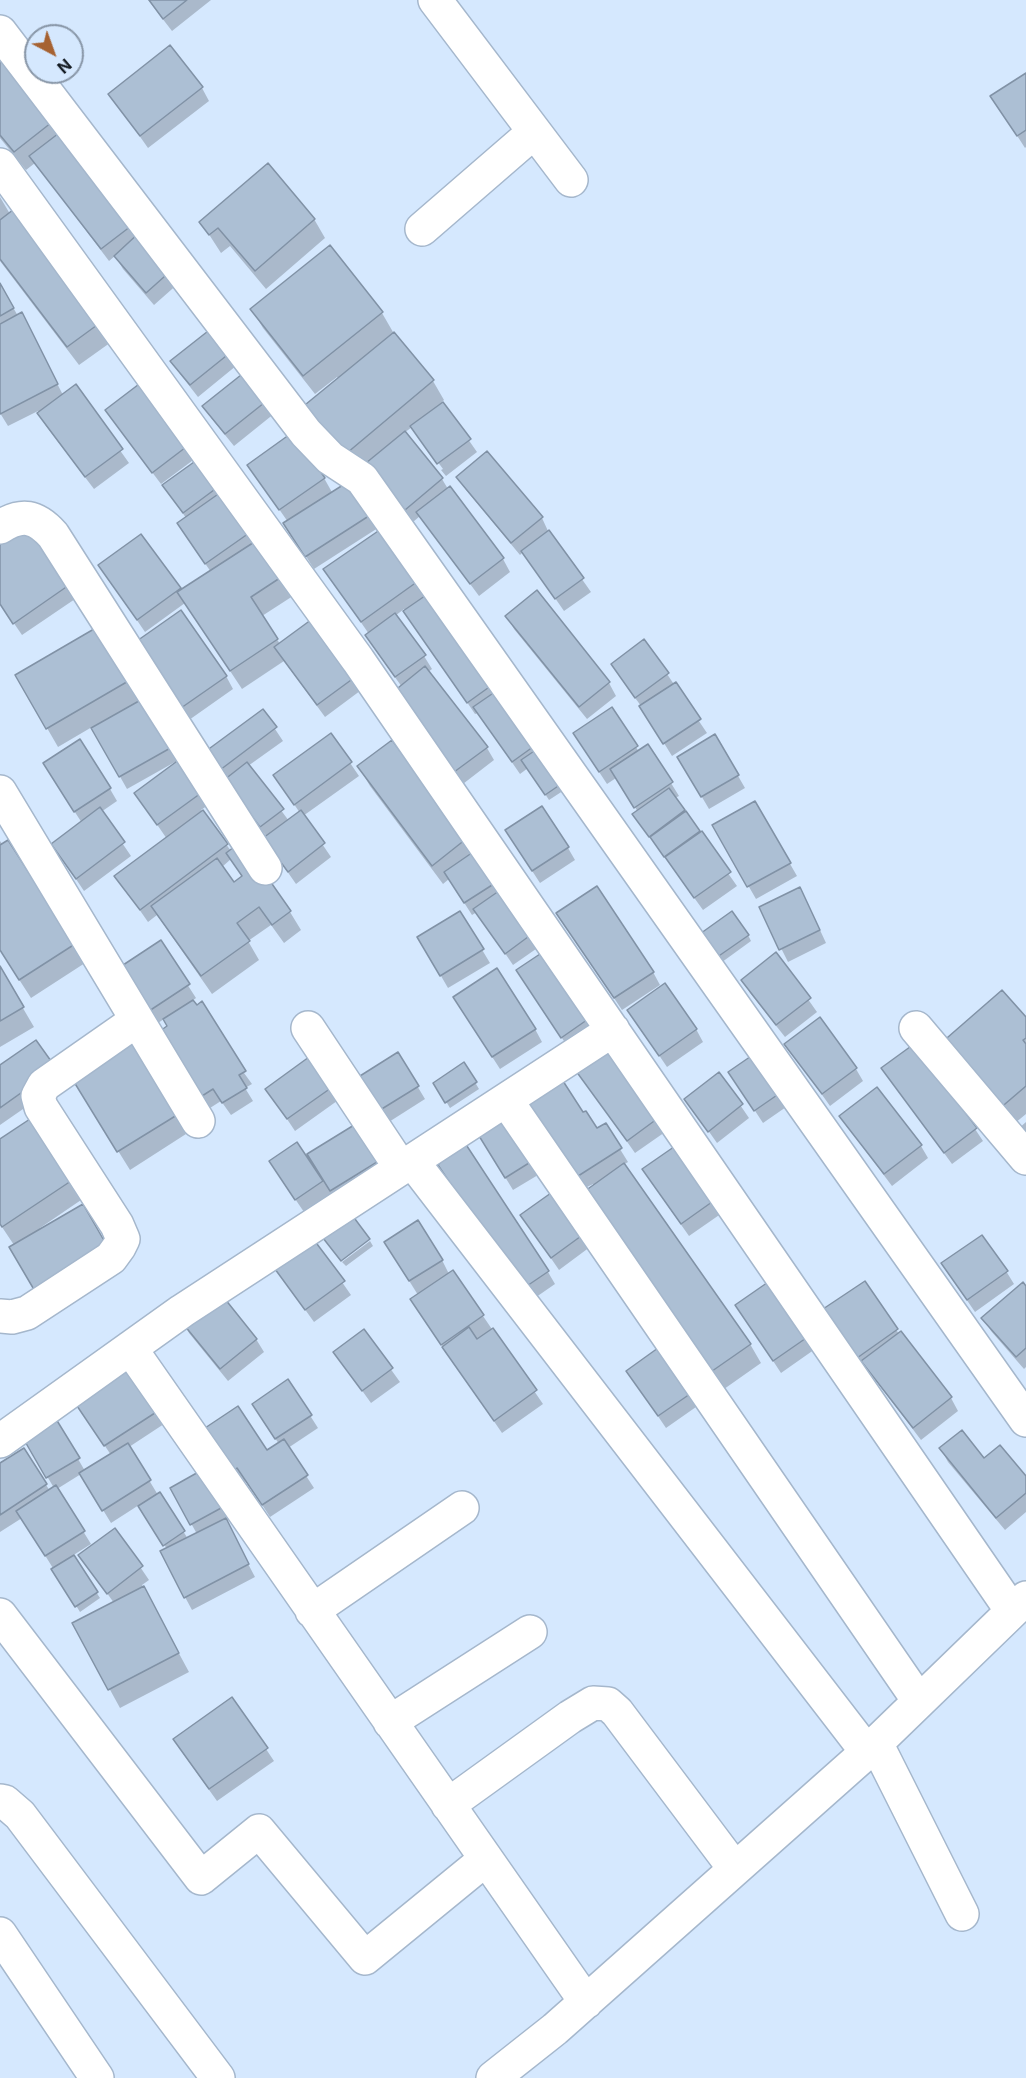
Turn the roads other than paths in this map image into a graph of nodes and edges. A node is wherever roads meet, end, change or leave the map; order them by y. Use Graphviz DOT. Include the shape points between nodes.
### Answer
graph roads {
  1 [pos="435,0"];
  2 [pos="0,32"];
  3 [pos="534,132"];
  4 [pos="0,165"];
  5 [pos="570,180"];
  6 [pos="422,229"];
  7 [pos="0,527"];
  8 [pos="0,792"];
  9 [pos="266,868"];
  10 [pos="137,1020"];
  11 [pos="308,1028"];
  12 [pos="916,1028"];
  13 [pos="613,1030"];
  14 [pos="506,1100"];
  15 [pos="198,1121"];
  16 [pos="1026,1158"];
  17 [pos="407,1164"];
  18 [pos="0,1316"];
  19 [pos="129,1348"];
  20 [pos="1026,1420"];
  21 [pos="0,1441"];
  22 [pos="462,1508"];
  23 [pos="1019,1604"];
  24 [pos="312,1611"];
  25 [pos="0,1616"];
  26 [pos="530,1632"];
  27 [pos="15,1657"];
  28 [pos="919,1701"];
  29 [pos="390,1722"];
  30 [pos="871,1748"];
  31 [pos="0,1801"];
  32 [pos="448,1805"];
  33 [pos="486,1859"];
  34 [pos="735,1869"];
  35 [pos="962,1914"];
  36 [pos="0,1934"];
  37 [pos="586,2002"];
  38 [pos="97,2078"];
  39 [pos="218,2078"];
  40 [pos="493,2078"];
  1 -- 3 [label="street"];
  2 -- 20 [label="street" via="306,433 330,458 362,479"];
  3 -- 5 [label="street"];
  3 -- 6 [label="street"];
  4 -- 13 [label="street" via="358,660"];
  7 -- 9 [label="street" via="11,520 30,518 42,523 53,535"];
  8 -- 10 [label="street"];
  10 -- 15 [label="street"];
  10 -- 18 [label="street" via="44,1085 38,1096 41,1107 123,1239 111,1258 27,1313"];
  11 -- 17 [label="street"];
  12 -- 16 [label="street"];
  13 -- 14 [label="street"];
  13 -- 23 [label="street"];
  14 -- 17 [label="street"];
  14 -- 28 [label="street"];
  17 -- 19 [label="street"];
  17 -- 30 [label="street"];
  19 -- 21 [label="street"];
  19 -- 24 [label="street"];
  22 -- 24 [label="street"];
  23 -- 28 [label="street"];
  24 -- 29 [label="street"];
  25 -- 27 [label="street"];
  26 -- 29 [label="street"];
  27 -- 33 [label="street" via="201,1878 259,1832 365,1958"];
  28 -- 30 [label="street"];
  29 -- 32 [label="street"];
  30 -- 34 [label="street"];
  30 -- 35 [label="street"];
  31 -- 39 [label="street" via="20,1815"];
  32 -- 33 [label="street"];
  32 -- 34 [label="street" via="570,1717 593,1703 608,1704 618,1712"];
  33 -- 37 [label="street"];
  34 -- 37 [label="street"];
  36 -- 38 [label="street"];
  37 -- 40 [label="street"];
}
